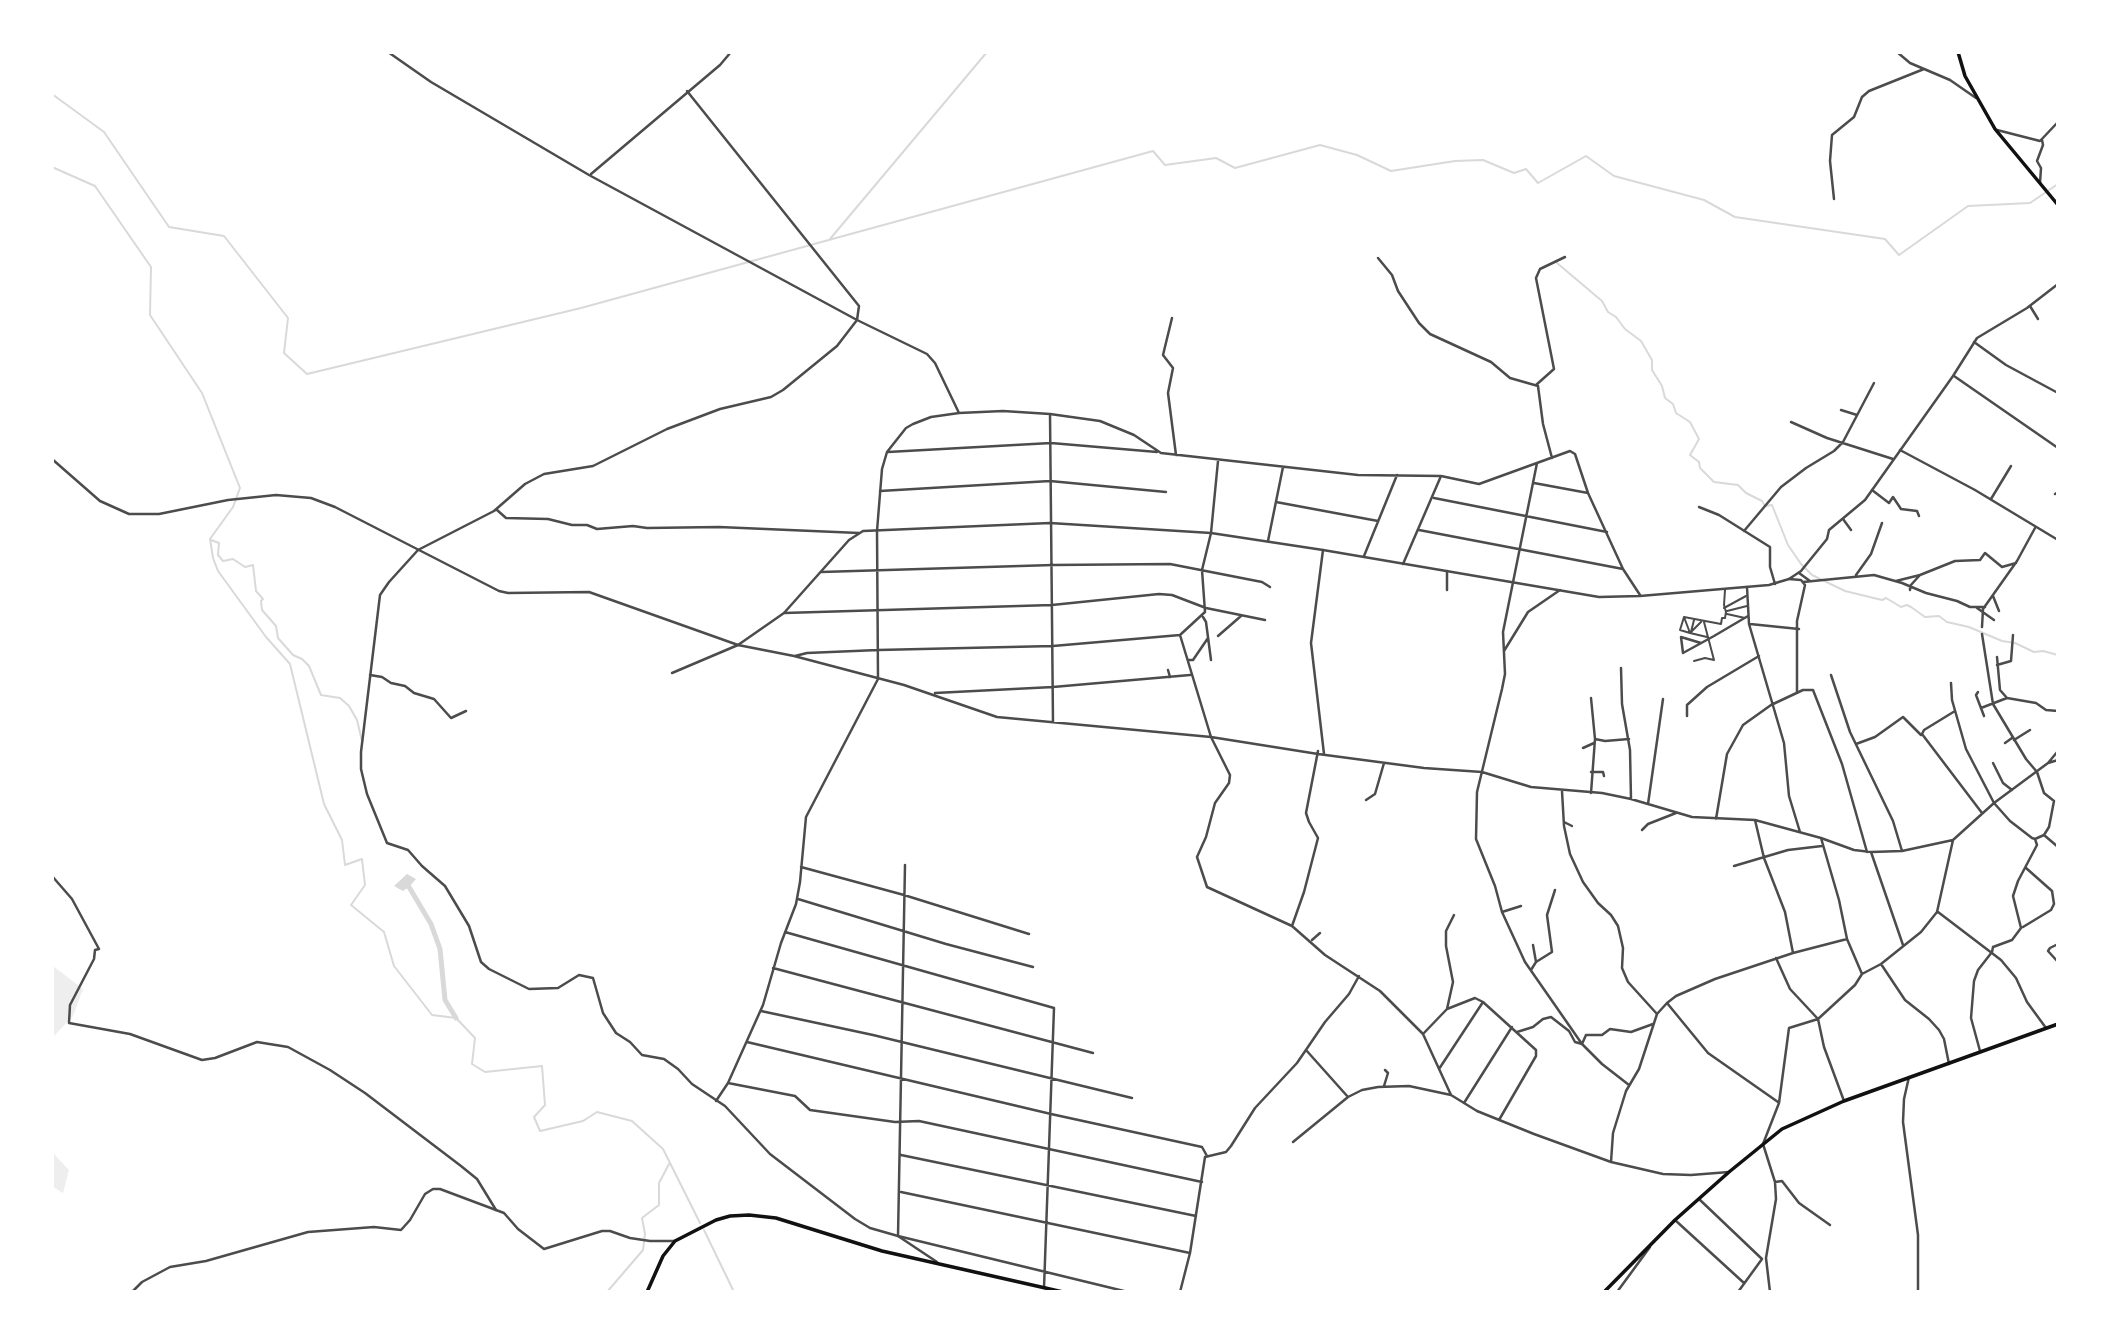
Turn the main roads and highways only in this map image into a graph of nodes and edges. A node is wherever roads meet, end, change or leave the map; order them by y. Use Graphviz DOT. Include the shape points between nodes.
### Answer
graph roads {
  1 [pos="1958,52"];
  2 [pos="2057,205"];
  3 [pos="2057,1024"];
  4 [pos="647,1292"];
  5 [pos="1063,1292"];
  6 [pos="1604,1292"];
  1 -- 2 [label="main road" via="1965,76 1995,129"];
  3 -- 6 [label="main road" via="1792,1124 1675,1220"];
  4 -- 5 [label="main road" via="675,1241 716,1220 749,1215 776,1218 882,1251"];
}
